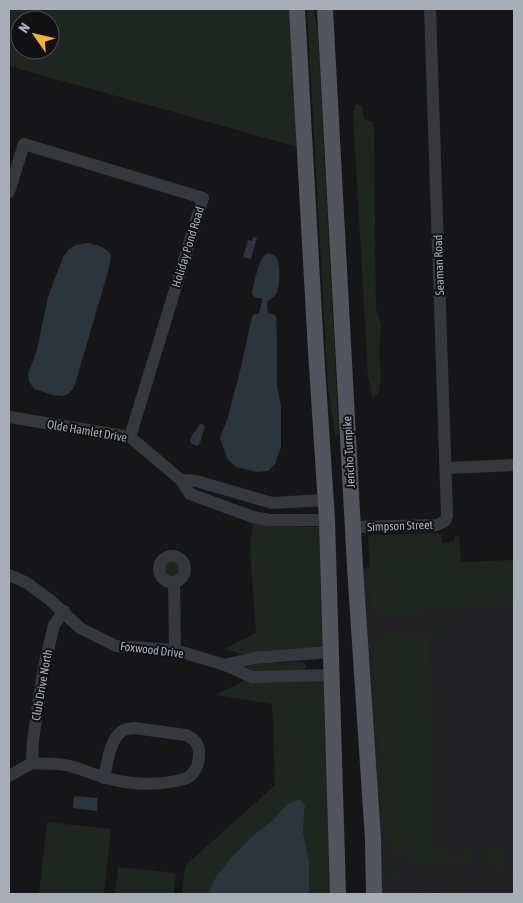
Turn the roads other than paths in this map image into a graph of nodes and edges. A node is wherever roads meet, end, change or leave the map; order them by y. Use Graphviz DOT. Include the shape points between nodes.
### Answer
graph roads {
  1 [pos="297,9"];
  2 [pos="325,9"];
  3 [pos="430,9"];
  4 [pos="9,192"];
  5 [pos="9,418"];
  6 [pos="130,437"];
  7 [pos="514,465"];
  8 [pos="447,468"];
  9 [pos="181,480"];
  10 [pos="325,500"];
  11 [pos="327,520"];
  12 [pos="445,521"];
  13 [pos="353,527"];
  14 [pos="9,575"];
  15 [pos="174,582"];
  16 [pos="64,611"];
  17 [pos="175,650"];
  18 [pos="330,652"];
  19 [pos="225,665"];
  20 [pos="332,675"];
  21 [pos="32,763"];
  22 [pos="9,776"];
  23 [pos="104,778"];
  24 [pos="338,894"];
  25 [pos="374,894"];
  1 -- 10 [label="main road"];
  2 -- 13 [label="main road, Jericho Turnpike"];
  3 -- 8 [label="street, Seaman Road"];
  4 -- 6 [label="street, Holiday Pond Road" via="24,144 202,198"];
  5 -- 6 [label="street, Olde Hamlet Drive"];
  6 -- 9 [label="street, Olde Hamlet Drive"];
  7 -- 8 [label="street"];
  8 -- 12 [label="street, Seaman Road" via="448,510"];
  9 -- 10 [label="street" via="196,481 272,503"];
  9 -- 11 [label="street, Olde Hamlet Drive" via="190,494 260,519"];
  10 -- 11 [label="main road"];
  11 -- 18 [label="main road"];
  12 -- 13 [label="street, Simpson Street" via="437,525"];
  13 -- 25 [label="main road, Jericho Turnpike"];
  14 -- 16 [label="street, Foxwood Drive"];
  15 -- 17 [label="street"];
  16 -- 17 [label="street, Foxwood Drive" via="80,628 116,646"];
  16 -- 21 [label="street, Club Drive North" via="54,625 43,671"];
  17 -- 19 [label="street, Foxwood Drive"];
  18 -- 19 [label="street" via="254,658"];
  18 -- 20 [label="main road"];
  19 -- 20 [label="street, Foxwood Drive" via="252,677"];
  20 -- 24 [label="main road"];
  21 -- 22 [label="street"];
  21 -- 23 [label="street" via="68,766"];
  23 -- 23 [label="street" via="138,783 187,778 199,762 198,744 186,735 125,729 115,739"];
}
